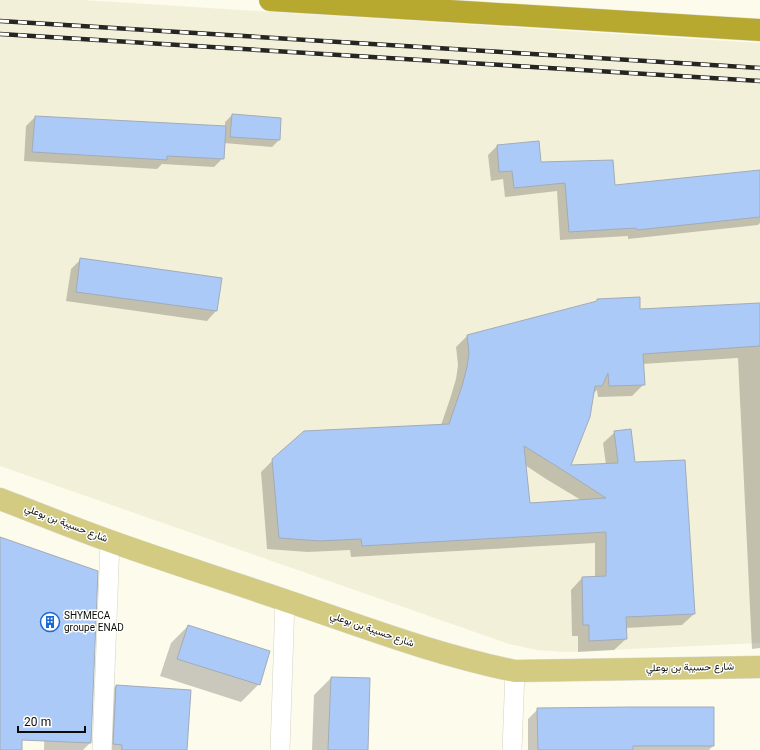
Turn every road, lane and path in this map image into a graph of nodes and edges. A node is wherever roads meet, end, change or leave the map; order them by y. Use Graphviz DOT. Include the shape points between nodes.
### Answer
graph roads {
  1 [pos="270,0"];
  2 [pos="760,30"];
  3 [pos="0,499"];
  4 [pos="110,541"];
  5 [pos="285,600"];
  6 [pos="760,667"];
  7 [pos="515,671"];
  8 [pos="102,750"];
  9 [pos="280,750"];
  10 [pos="512,750"];
  1 -- 2 [label="highway"];
  3 -- 4 [label="main road, شارع حسيبة بن بوعلي"];
  4 -- 5 [label="main road, شارع حسيبة بن بوعلي"];
  4 -- 8 [label="street"];
  5 -- 7 [label="main road, شارع حسيبة بن بوعلي" via="434,651"];
  5 -- 9 [label="street"];
  6 -- 7 [label="main road, شارع حسيبة بن بوعلي"];
  7 -- 10 [label="street"];
}
